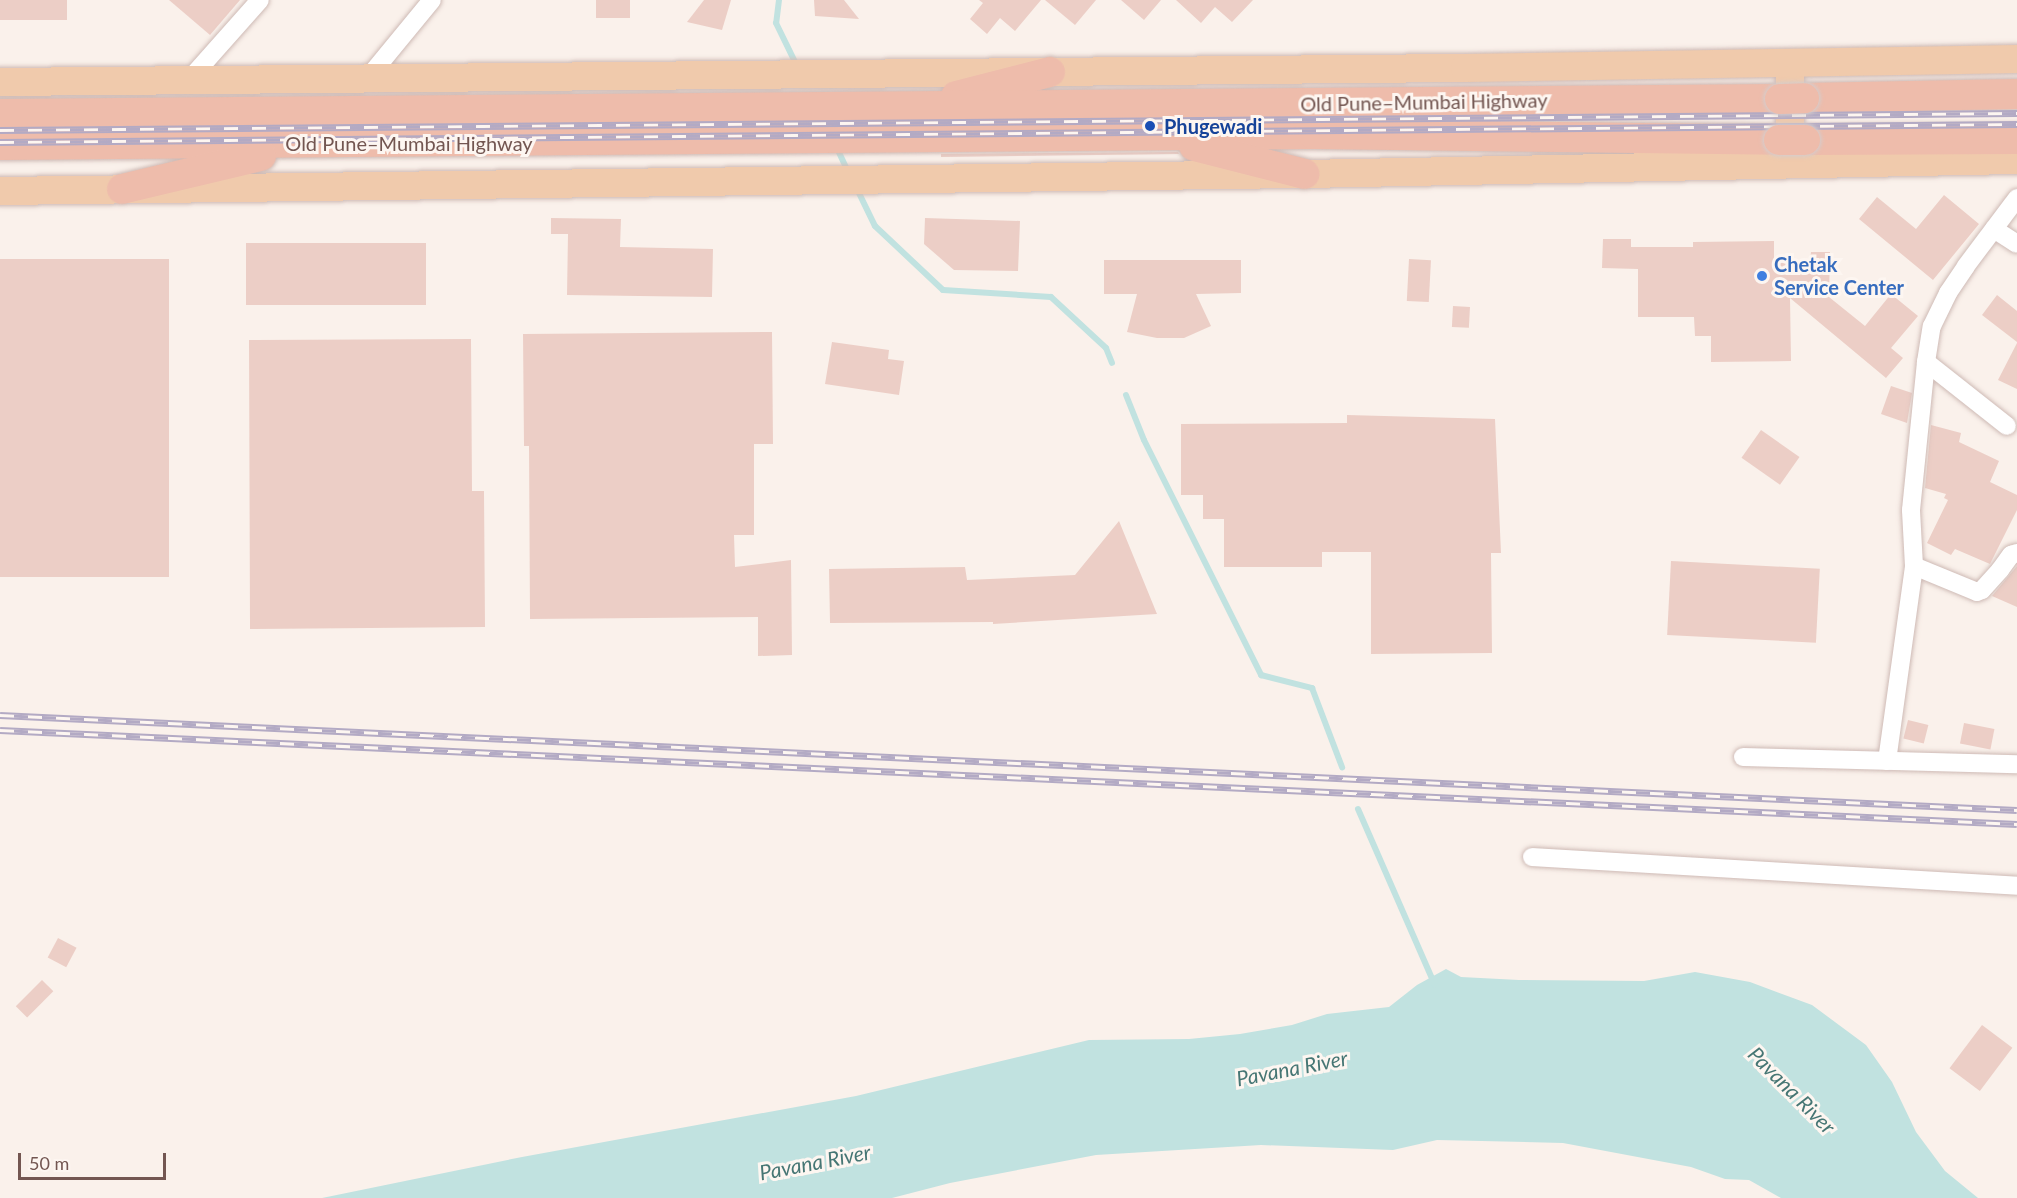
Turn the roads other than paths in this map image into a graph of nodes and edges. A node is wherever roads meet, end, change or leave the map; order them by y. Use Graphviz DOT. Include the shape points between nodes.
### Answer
graph roads {
  1 [pos="260,0"];
  2 [pos="432,0"];
  3 [pos="2017,59"];
  4 [pos="1790,63"];
  5 [pos="1050,72"];
  6 [pos="367,79"];
  7 [pos="188,81"];
  8 [pos="0,82"];
  9 [pos="2017,94"];
  10 [pos="0,96"];
  11 [pos="910,108"];
  12 [pos="0,114"];
  13 [pos="126,114"];
  14 [pos="1150,135"];
  15 [pos="2017,138"];
  16 [pos="310,144"];
  17 [pos="0,145"];
  18 [pos="1791,148"];
  19 [pos="2017,160"];
  20 [pos="1305,174"];
  21 [pos="122,189"];
  22 [pos="0,191"];
  23 [pos="2017,198"];
  24 [pos="1994,229"];
  25 [pos="2017,244"];
  26 [pos="1926,362"];
  27 [pos="2007,426"];
  28 [pos="2017,553"];
  29 [pos="1914,566"];
  30 [pos="1743,757"];
  31 [pos="1887,761"];
  32 [pos="2017,765"];
  33 [pos="1532,857"];
  34 [pos="2017,886"];
  1 -- 7 [label="street"];
  2 -- 6 [label="street"];
  3 -- 4 [label="main road"];
  4 -- 5 [label="main road"];
  4 -- 18 [label="main road"];
  5 -- 6 [label="main road"];
  5 -- 11 [label="highway"];
  6 -- 7 [label="main road"];
  7 -- 8 [label="main road"];
  9 -- 11 [label="highway, Old Pune–Mumbai Highway"];
  10 -- 13 [label="highway"];
  11 -- 13 [label="highway, Old Pune–Mumbai Highway"];
  12 -- 13 [label="highway, Old Pune–Mumbai Highway"];
  14 -- 16 [label="highway, Old Pune–Mumbai Highway"];
  14 -- 18 [label="highway, Old Pune–Mumbai Highway" via="1313,134"];
  14 -- 20 [label="highway"];
  15 -- 18 [label="highway, Old Pune–Mumbai Highway"];
  16 -- 17 [label="highway, Old Pune–Mumbai Highway"];
  16 -- 21 [label="highway"];
  18 -- 19 [label="main road"];
  18 -- 20 [label="main road"];
  20 -- 21 [label="main road"];
  21 -- 22 [label="main road"];
  23 -- 24 [label="street"];
  24 -- 25 [label="street"];
  24 -- 26 [label="street" via="1948,293 1932,326"];
  26 -- 27 [label="street"];
  26 -- 29 [label="street" via="1911,510"];
  28 -- 29 [label="street" via="1977,592"];
  29 -- 31 [label="street"];
  30 -- 31 [label="street"];
  31 -- 32 [label="street"];
  33 -- 34 [label="street"];
}
